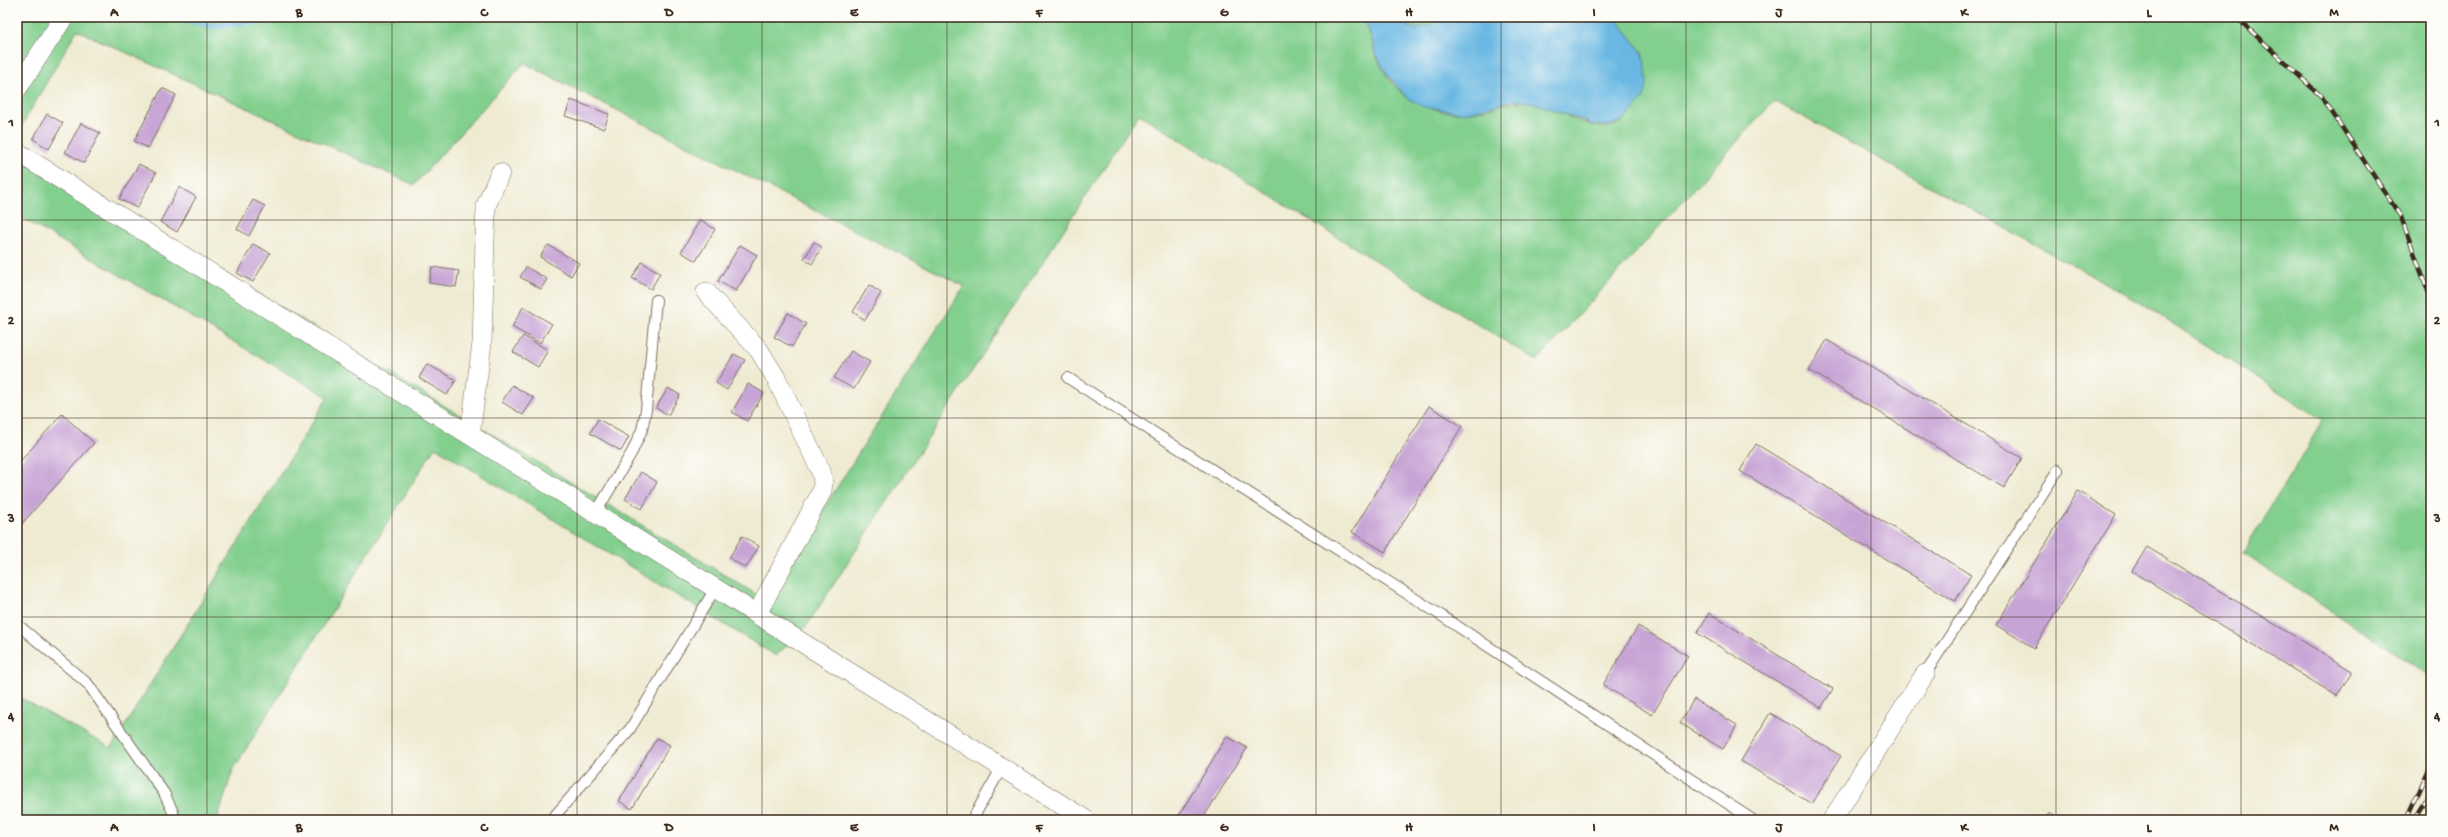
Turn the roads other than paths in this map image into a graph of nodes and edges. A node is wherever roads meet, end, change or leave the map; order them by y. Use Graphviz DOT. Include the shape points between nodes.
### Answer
graph roads {
  1 [pos="64,17"];
  2 [pos="17,89"];
  3 [pos="17,152"];
  4 [pos="500,173"];
  5 [pos="706,292"];
  6 [pos="656,300"];
  7 [pos="1068,378"];
  8 [pos="470,435"];
  9 [pos="2058,470"];
  10 [pos="595,514"];
  11 [pos="715,589"];
  12 [pos="757,614"];
  13 [pos="17,624"];
  14 [pos="1925,674"];
  15 [pos="1002,768"];
  16 [pos="552,819"];
  17 [pos="174,820"];
  18 [pos="972,820"];
  19 [pos="1086,820"];
  20 [pos="1753,820"];
  21 [pos="1832,820"];
  1 -- 2 [label="street"];
  3 -- 8 [label="street"];
  4 -- 8 [label="street" via="486,206 482,343"];
  5 -- 12 [label="street" via="754,344 776,378 821,471 823,482 818,498"];
  6 -- 10 [label="lane" via="642,430 632,452"];
  7 -- 20 [label="lane" via="1428,607"];
  8 -- 10 [label="street"];
  9 -- 14 [label="lane"];
  10 -- 11 [label="street"];
  11 -- 12 [label="street"];
  11 -- 16 [label="lane" via="630,729"];
  12 -- 15 [label="street"];
  13 -- 17 [label="lane" via="88,684 164,793"];
  14 -- 21 [label="street"];
  15 -- 18 [label="lane"];
  15 -- 19 [label="street"];
}
